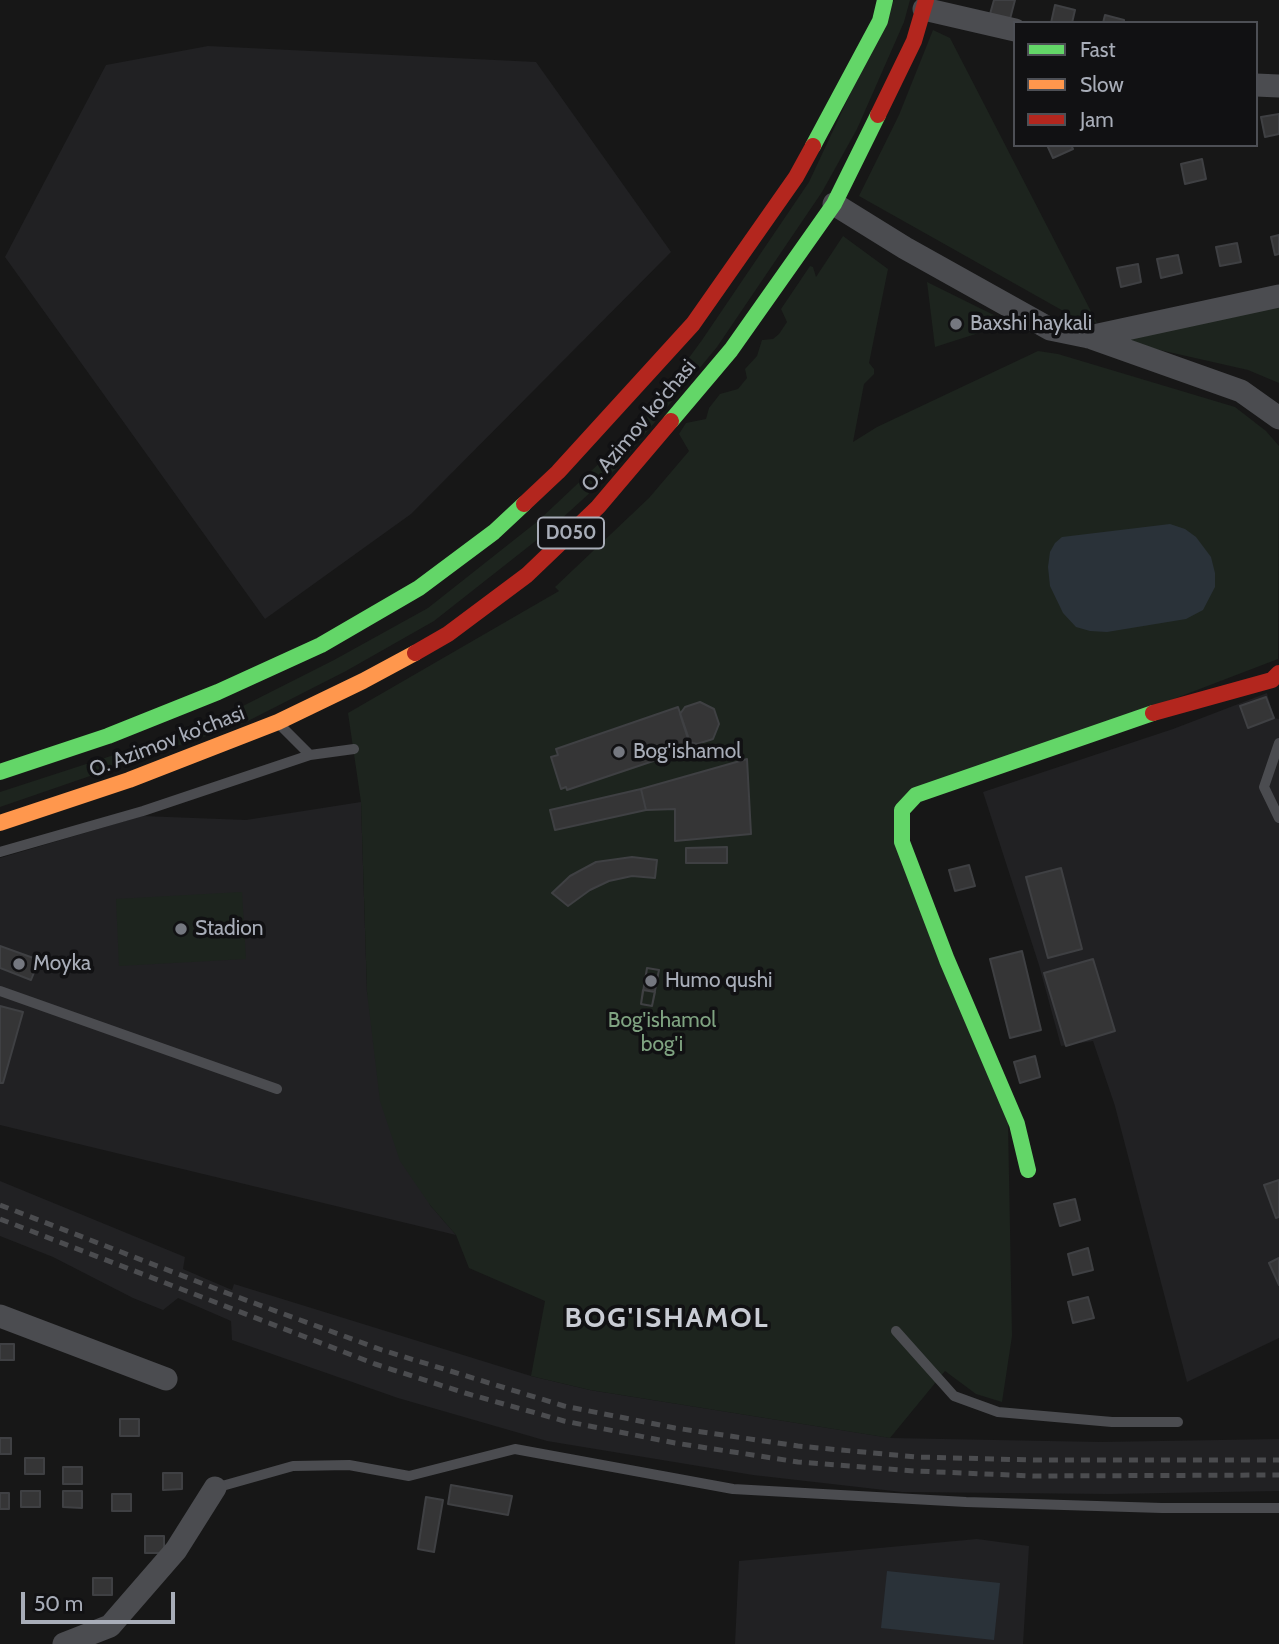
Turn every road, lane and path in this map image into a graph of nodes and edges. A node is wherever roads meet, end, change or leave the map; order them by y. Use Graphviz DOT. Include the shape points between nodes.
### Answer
graph roads {
  1 [pos="885,0"];
  2 [pos="925,4"];
  3 [pos="1013,29"];
  4 [pos="1258,85"];
  5 [pos="1279,86"];
  6 [pos="834,204"];
  7 [pos="1279,296"];
  8 [pos="1089,337"];
  9 [pos="1279,418"];
  10 [pos="1279,673"];
  11 [pos="278,722"];
  12 [pos="1279,743"];
  13 [pos="354,749"];
  14 [pos="310,755"];
  15 [pos="0,772"];
  16 [pos="1279,818"];
  17 [pos="0,823"];
  18 [pos="0,852"];
  19 [pos="0,991"];
  20 [pos="277,1089"];
  21 [pos="1028,1170"];
  22 [pos="0,1316"];
  23 [pos="896,1331"];
  24 [pos="166,1379"];
  25 [pos="1178,1422"];
  26 [pos="215,1488"];
  27 [pos="1279,1508"];
  28 [pos="64,1644"];
  1 -- 15 [label="main road, O. Azimov ko'chasi / D050" via="880,21 796,177 693,324 558,472 494,531 419,588 321,645 108,736"];
  2 -- 3 [label="street"];
  2 -- 6 [label="main road, O. Azimov ko'chasi / D050" via="914,41"];
  4 -- 5 [label="street"];
  6 -- 8 [label="street" via="1050,329"];
  6 -- 11 [label="main road, O. Azimov ko'chasi / D050" via="731,350 598,507 527,575 447,634"];
  7 -- 8 [label="street"];
  8 -- 9 [label="street" via="1241,391"];
  10 -- 21 [label="main road" via="1272,680 1146,715 916,795 902,810 902,842 1017,1124"];
  11 -- 14 [label="lane"];
  11 -- 17 [label="main road, O. Azimov ko'chasi / D050" via="129,780"];
  12 -- 16 [label="lane" via="1264,787"];
  13 -- 14 [label="lane"];
  14 -- 18 [label="lane" via="143,811"];
  19 -- 20 [label="lane"];
  22 -- 24 [label="street"];
  23 -- 25 [label="lane" via="954,1396 998,1412 1112,1422"];
  26 -- 27 [label="lane" via="293,1466 349,1465 409,1476 515,1448 733,1489 979,1503"];
  26 -- 28 [label="street" via="176,1550 110,1626"];
}
